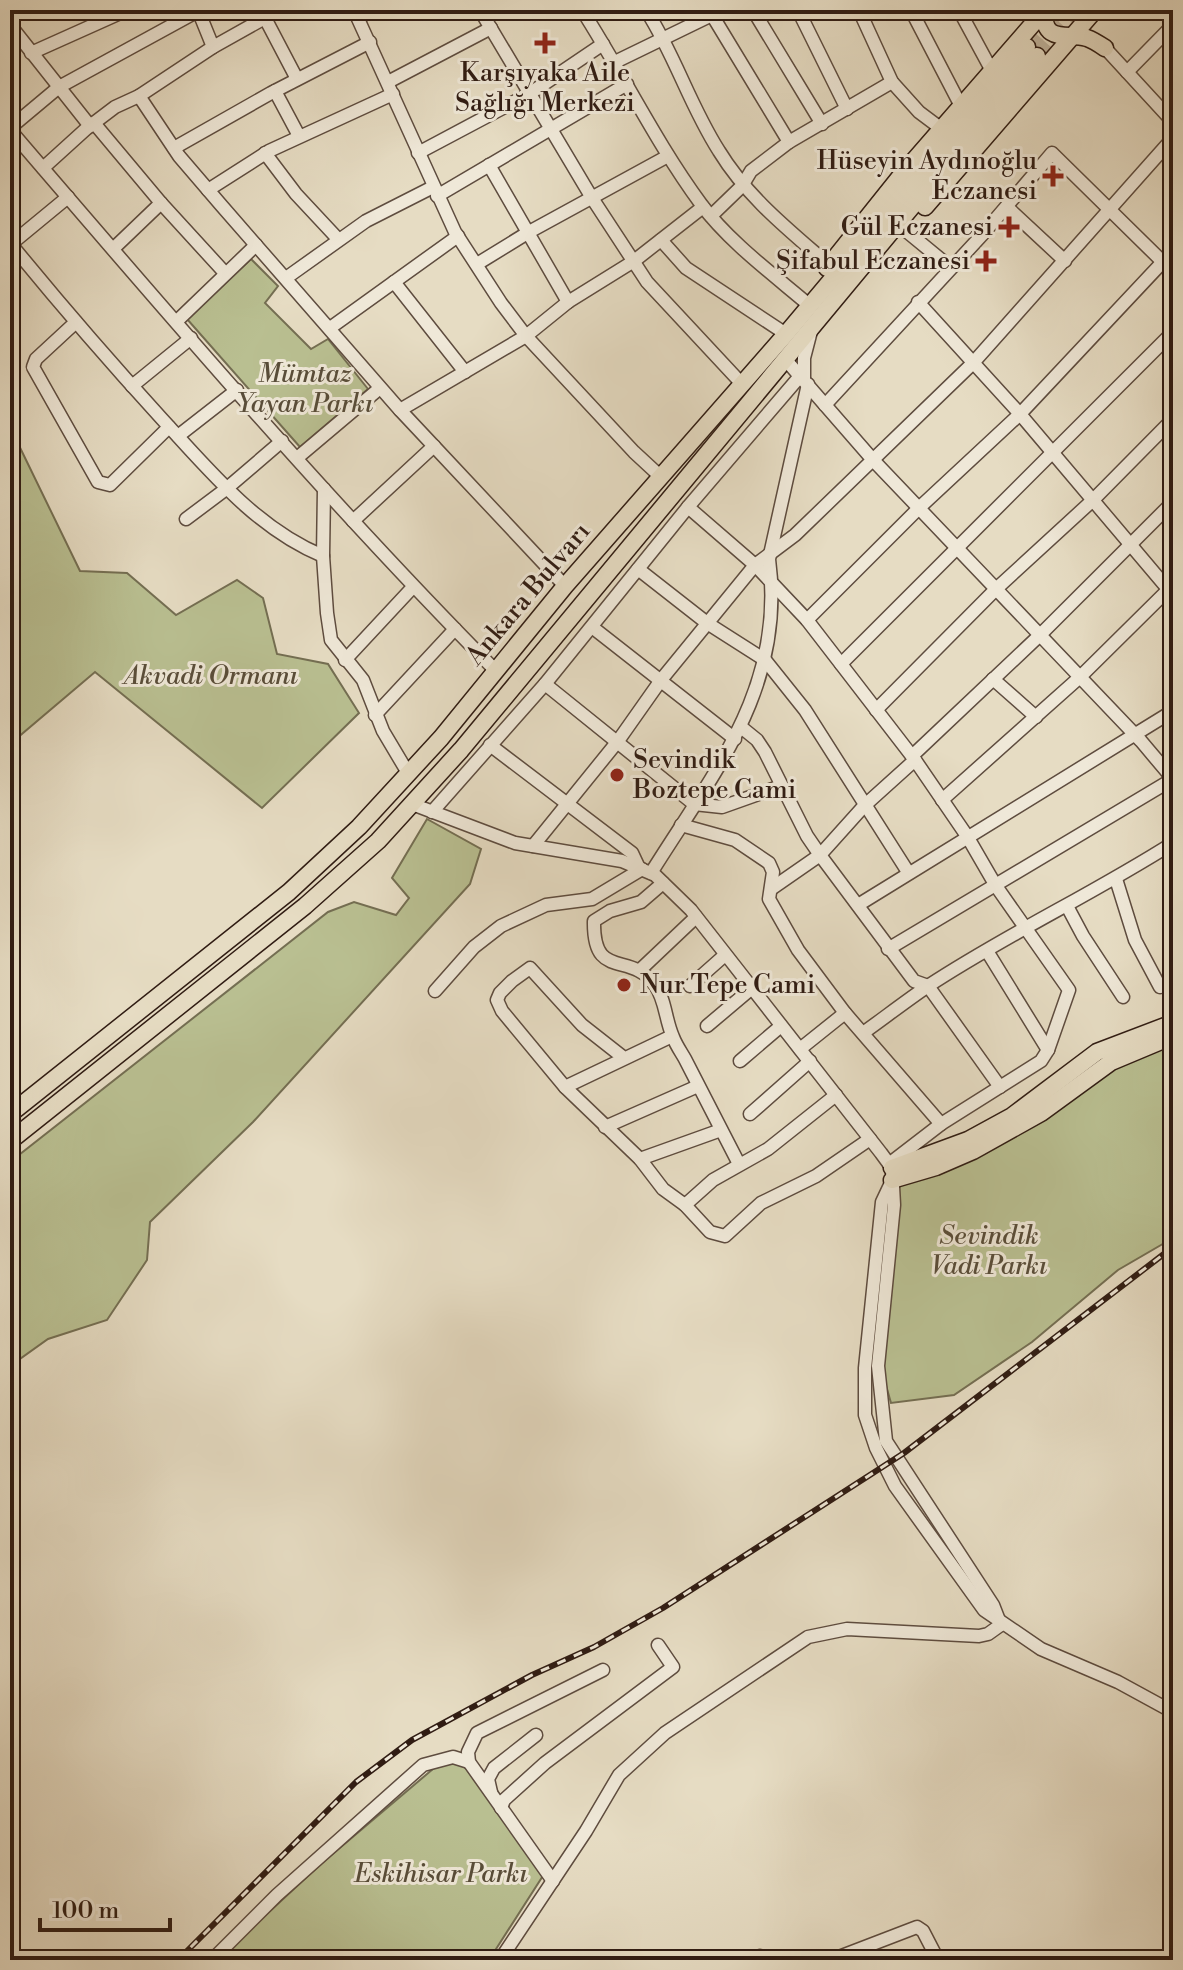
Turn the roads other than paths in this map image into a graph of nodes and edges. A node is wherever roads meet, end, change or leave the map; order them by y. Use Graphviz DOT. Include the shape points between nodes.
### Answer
graph roads {
  1 [pos="95,10"];
  2 [pos="127,10"];
  3 [pos="198,10"];
  4 [pos="279,10"];
  5 [pos="373,10"];
  6 [pos="480,10"];
  7 [pos="646,10"];
  8 [pos="753,10"];
  9 [pos="798,10"];
  10 [pos="859,10"];
  11 [pos="911,10"];
  12 [pos="959,10"];
  13 [pos="1044,11"];
  14 [pos="589,12"];
  15 [pos="715,12"];
  16 [pos="1093,12"];
  17 [pos="356,14"];
  18 [pos="265,18"];
  19 [pos="10,25"];
  20 [pos="1173,25"];
  21 [pos="94,26"];
  22 [pos="491,28"];
  23 [pos="1073,37"];
  24 [pos="664,38"];
  25 [pos="370,42"];
  26 [pos="603,44"];
  27 [pos="213,47"];
  28 [pos="1105,48"];
  29 [pos="1032,52"];
  30 [pos="31,53"];
  31 [pos="615,62"];
  32 [pos="992,71"];
  33 [pos="1127,72"];
  34 [pos="297,79"];
  35 [pos="892,82"];
  36 [pos="627,84"];
  37 [pos="59,87"];
  38 [pos="391,88"];
  39 [pos="275,91"];
  40 [pos="529,94"];
  41 [pos="139,96"];
  42 [pos="962,108"];
  43 [pos="847,109"];
  44 [pos="1173,122"];
  45 [pos="92,124"];
  46 [pos="822,124"];
  47 [pos="10,129"];
  48 [pos="553,129"];
  49 [pos="943,130"];
  50 [pos="299,136"];
  51 [pos="1173,138"];
  52 [pos="789,142"];
  53 [pos="174,148"];
  54 [pos="265,153"];
  55 [pos="418,153"];
  56 [pos="668,156"];
  57 [pos="489,165"];
  58 [pos="43,168"];
  59 [pos="742,186"];
  60 [pos="208,190"];
  61 [pos="435,192"];
  62 [pos="68,197"];
  63 [pos="592,198"];
  64 [pos="161,203"];
  65 [pos="1007,207"];
  66 [pos="1111,209"];
  67 [pos="707,211"];
  68 [pos="905,230"];
  69 [pos="529,232"];
  70 [pos="458,236"];
  71 [pos="338,239"];
  72 [pos="661,240"];
  73 [pos="10,244"];
  74 [pos="256,245"];
  75 [pos="114,248"];
  76 [pos="1173,251"];
  77 [pos="634,261"];
  78 [pos="1065,261"];
  79 [pos="1163,262"];
  80 [pos="477,264"];
  81 [pos="829,265"];
  82 [pos="950,267"];
  83 [pos="1173,272"];
  84 [pos="225,273"];
  85 [pos="286,278"];
  86 [pos="394,282"];
  87 [pos="568,302"];
  88 [pos="918,302"];
  89 [pos="809,305"];
  90 [pos="177,321"];
  91 [pos="76,322"];
  92 [pos="812,327"];
  93 [pos="330,328"];
  94 [pos="1173,332"];
  95 [pos="786,334"];
  96 [pos="526,336"];
  97 [pos="191,338"];
  98 [pos="785,359"];
  99 [pos="973,363"];
  100 [pos="465,372"];
  101 [pos="804,379"];
  102 [pos="742,384"];
  103 [pos="132,386"];
  104 [pos="380,388"];
  105 [pos="237,390"];
  106 [pos="825,405"];
  107 [pos="400,410"];
  108 [pos="1020,414"];
  109 [pos="1173,419"];
  110 [pos="174,431"];
  111 [pos="282,441"];
  112 [pos="434,446"];
  113 [pos="1051,453"];
  114 [pos="297,458"];
  115 [pos="873,460"];
  116 [pos="661,477"];
  117 [pos="226,489"];
  118 [pos="324,489"];
  119 [pos="1093,500"];
  120 [pos="1173,502"];
  121 [pos="688,507"];
  122 [pos="919,508"];
  123 [pos="186,519"];
  124 [pos="353,521"];
  125 [pos="1131,544"];
  126 [pos="956,547"];
  127 [pos="770,554"];
  128 [pos="323,556"];
  129 [pos="755,565"];
  130 [pos="638,569"];
  131 [pos="772,583"];
  132 [pos="565,586"];
  133 [pos="413,587"];
  134 [pos="996,589"];
  135 [pos="1172,590"];
  136 [pos="807,620"];
  137 [pos="707,623"];
  138 [pos="592,627"];
  139 [pos="455,629"];
  140 [pos="1040,635"];
  141 [pos="345,660"];
  142 [pos="765,660"];
  143 [pos="841,664"];
  144 [pos="495,670"];
  145 [pos="1080,677"];
  146 [pos="993,679"];
  147 [pos="661,680"];
  148 [pos="545,684"];
  149 [pos="876,710"];
  150 [pos="1173,711"];
  151 [pos="375,715"];
  152 [pos="1036,717"];
  153 [pos="738,733"];
  154 [pos="1135,735"];
  155 [pos="618,741"];
  156 [pos="490,745"];
  157 [pos="913,758"];
  158 [pos="408,773"];
  159 [pos="1173,779"];
  160 [pos="781,786"];
  161 [pos="942,800"];
  162 [pos="412,804"];
  163 [pos="565,804"];
  164 [pos="694,804"];
  165 [pos="864,806"];
  166 [pos="432,812"];
  167 [pos="681,825"];
  168 [pos="967,836"];
  169 [pos="1173,843"];
  170 [pos="533,846"];
  171 [pos="820,855"];
  172 [pos="644,870"];
  173 [pos="908,872"];
  174 [pos="1116,879"];
  175 [pos="663,883"];
  176 [pos="996,886"];
  177 [pos="771,889"];
  178 [pos="858,905"];
  179 [pos="1067,906"];
  180 [pos="696,917"];
  181 [pos="1025,928"];
  182 [pos="888,949"];
  183 [pos="987,951"];
  184 [pos="725,955"];
  185 [pos="640,970"];
  186 [pos="1173,981"];
  187 [pos="690,986"];
  188 [pos="928,986"];
  189 [pos="752,988"];
  190 [pos="435,991"];
  191 [pos="1123,997"];
  192 [pos="845,1013"];
  193 [pos="1173,1023"];
  194 [pos="707,1026"];
  195 [pos="781,1026"];
  196 [pos="863,1033"];
  197 [pos="672,1036"];
  198 [pos="1173,1036"];
  199 [pos="800,1049"];
  200 [pos="1048,1050"];
  201 [pos="624,1058"];
  202 [pos="740,1061"];
  203 [pos="810,1061"];
  204 [pos="698,1086"];
  205 [pos="565,1087"];
  206 [pos="1000,1087"];
  207 [pos="836,1095"];
  208 [pos="10,1114"];
  209 [pos="750,1114"];
  210 [pos="941,1124"];
  211 [pos="605,1127"];
  212 [pos="721,1130"];
  213 [pos="870,1139"];
  214 [pos="10,1141"];
  215 [pos="640,1159"];
  216 [pos="739,1164"];
  217 [pos="891,1171"];
  218 [pos="685,1205"];
  219 [pos="1001,1624"];
  220 [pos="658,1645"];
  221 [pos="603,1670"];
  222 [pos="1173,1712"];
  223 [pos="536,1735"];
  224 [pos="469,1762"];
  225 [pos="492,1795"];
  226 [pos="501,1808"];
  227 [pos="553,1881"];
  228 [pos="212,1960"];
  229 [pos="500,1960"];
  230 [pos="752,1960"];
  231 [pos="781,1960"];
  232 [pos="831,1960"];
  233 [pos="938,1960"];
  1 -- 21 [label="street"];
  2 -- 21 [label="street"];
  3 -- 27 [label="street"];
  3 -- 37 [label="street"];
  4 -- 18 [label="street"];
  5 -- 17 [label="street"];
  6 -- 22 [label="street"];
  7 -- 24 [label="street"];
  8 -- 46 [label="street"];
  9 -- 43 [label="street"];
  10 -- 35 [label="street"];
  11 -- 42 [label="street"];
  12 -- 32 [label="street"];
  13 -- 23 [label="main road" via="1053,33"];
  13 -- 29 [label="main road"];
  14 -- 26 [label="street"];
  15 -- 24 [label="street"];
  15 -- 52 [label="street"];
  16 -- 23 [label="main road"];
  16 -- 28 [label="main road" via="1094,28"];
  17 -- 25 [label="street"];
  18 -- 27 [label="street"];
  18 -- 34 [label="street"];
  19 -- 30 [label="street"];
  20 -- 33 [label="street"];
  21 -- 30 [label="street"];
  22 -- 38 [label="street"];
  22 -- 40 [label="street"];
  23 -- 28 [label="main road"];
  23 -- 29 [label="main road"];
  24 -- 31 [label="street"];
  24 -- 59 [label="street" via="694,109"];
  25 -- 34 [label="street"];
  25 -- 38 [label="street"];
  26 -- 31 [label="street"];
  26 -- 40 [label="street"];
  27 -- 41 [label="street"];
  28 -- 33 [label="street"];
  29 -- 32 [label="main road"];
  29 -- 68 [label="main road"];
  29 -- 89 [label="main road, Ankara Bulvarı"];
  29 -- 92 [label="main road, Ankara Bulvarı"];
  30 -- 37 [label="street"];
  31 -- 36 [label="street"];
  32 -- 42 [label="main road"];
  33 -- 44 [label="street"];
  34 -- 39 [label="street"];
  35 -- 43 [label="street"];
  35 -- 49 [label="street"];
  36 -- 48 [label="street"];
  36 -- 56 [label="street"];
  37 -- 45 [label="street"];
  37 -- 47 [label="street"];
  38 -- 50 [label="street"];
  38 -- 55 [label="street"];
  39 -- 50 [label="street"];
  39 -- 53 [label="street"];
  40 -- 48 [label="street"];
  40 -- 55 [label="street"];
  41 -- 45 [label="street"];
  41 -- 53 [label="street"];
  42 -- 49 [label="main road"];
  43 -- 46 [label="street"];
  45 -- 58 [label="street"];
  45 -- 64 [label="street"];
  46 -- 52 [label="street"];
  47 -- 58 [label="street"];
  48 -- 57 [label="street"];
  48 -- 63 [label="street"];
  49 -- 81 [label="main road"];
  50 -- 54 [label="street"];
  51 -- 66 [label="street"];
  52 -- 59 [label="street" via="751,171"];
  53 -- 60 [label="street"];
  54 -- 60 [label="street"];
  54 -- 71 [label="street"];
  55 -- 61 [label="street"];
  56 -- 63 [label="street"];
  56 -- 67 [label="street"];
  57 -- 61 [label="street"];
  57 -- 69 [label="street"];
  58 -- 62 [label="street"];
  59 -- 67 [label="street"];
  59 -- 81 [label="street"];
  60 -- 74 [label="street"];
  61 -- 70 [label="street"];
  61 -- 71 [label="street" via="400,202"];
  62 -- 73 [label="street"];
  62 -- 75 [label="street"];
  63 -- 69 [label="street"];
  63 -- 77 [label="street"];
  64 -- 75 [label="street"];
  64 -- 84 [label="street"];
  65 -- 66 [label="street" via="1052,153"];
  65 -- 78 [label="street"];
  65 -- 82 [label="street"];
  66 -- 78 [label="street"];
  66 -- 79 [label="street"];
  67 -- 72 [label="street"];
  67 -- 89 [label="street"];
  68 -- 82 [label="street"];
  68 -- 92 [label="main road"];
  69 -- 80 [label="street"];
  69 -- 87 [label="street"];
  70 -- 80 [label="street"];
  70 -- 86 [label="street"];
  71 -- 85 [label="street"];
  72 -- 77 [label="street"];
  72 -- 95 [label="street" via="686,268"];
  73 -- 91 [label="street"];
  74 -- 84 [label="street"];
  74 -- 85 [label="street"];
  75 -- 90 [label="street"];
  76 -- 79 [label="street"];
  77 -- 87 [label="street"];
  77 -- 102 [label="street" via="647,282"];
  78 -- 99 [label="street"];
  79 -- 83 [label="street"];
  79 -- 108 [label="street"];
  80 -- 96 [label="street"];
  81 -- 89 [label="main road"];
  82 -- 88 [label="street"];
  84 -- 90 [label="street"];
  85 -- 93 [label="street"];
  86 -- 93 [label="street"];
  86 -- 100 [label="street"];
  87 -- 96 [label="street"];
  88 -- 99 [label="street"];
  88 -- 106 [label="street"];
  89 -- 95 [label="main road, Ankara Bulvarı"];
  90 -- 97 [label="street"];
  91 -- 103 [label="street"];
  91 -- 110 [label="street" via="33,367 98,482 110,485"];
  92 -- 98 [label="main road, Ankara Bulvarı"];
  92 -- 101 [label="street, Ankara Bulvarı"];
  93 -- 104 [label="street"];
  94 -- 113 [label="street"];
  95 -- 102 [label="main road, Ankara Bulvarı"];
  96 -- 100 [label="street"];
  96 -- 116 [label="street"];
  97 -- 103 [label="street"];
  97 -- 105 [label="street"];
  98 -- 101 [label="street"];
  98 -- 162 [label="main road, Ankara Bulvarı"];
  99 -- 108 [label="street"];
  99 -- 115 [label="street"];
  100 -- 107 [label="street"];
  101 -- 106 [label="street"];
  101 -- 121 [label="street"];
  101 -- 127 [label="street, Ankara Bulvarı"];
  102 -- 116 [label="main road, Ankara Bulvarı"];
  103 -- 110 [label="street"];
  104 -- 107 [label="street"];
  104 -- 114 [label="street"];
  105 -- 110 [label="street"];
  105 -- 111 [label="street"];
  106 -- 115 [label="street"];
  107 -- 112 [label="street"];
  108 -- 113 [label="street"];
  108 -- 122 [label="street"];
  109 -- 119 [label="street"];
  110 -- 117 [label="street"];
  111 -- 114 [label="street"];
  111 -- 117 [label="street"];
  112 -- 124 [label="street"];
  112 -- 132 [label="street"];
  113 -- 119 [label="street"];
  113 -- 126 [label="street"];
  114 -- 118 [label="street"];
  115 -- 122 [label="street"];
  115 -- 127 [label="street"];
  116 -- 132 [label="main road, Ankara Bulvarı"];
  117 -- 123 [label="street"];
  117 -- 128 [label="street" via="279,532"];
  118 -- 124 [label="street"];
  118 -- 128 [label="street"];
  119 -- 125 [label="street"];
  119 -- 134 [label="street"];
  120 -- 125 [label="street"];
  121 -- 129 [label="street"];
  121 -- 130 [label="street"];
  122 -- 126 [label="street"];
  122 -- 136 [label="street"];
  124 -- 133 [label="street"];
  125 -- 135 [label="street"];
  125 -- 140 [label="street"];
  126 -- 134 [label="street"];
  126 -- 143 [label="street"];
  127 -- 129 [label="street"];
  127 -- 131 [label="street, Ankara Bulvarı"];
  128 -- 141 [label="street" via="331,640"];
  129 -- 131 [label="street"];
  129 -- 137 [label="street"];
  130 -- 137 [label="street"];
  130 -- 138 [label="street"];
  131 -- 136 [label="street"];
  131 -- 142 [label="street, Ankara Bulvarı"];
  132 -- 144 [label="main road, Ankara Bulvarı"];
  133 -- 139 [label="street"];
  133 -- 141 [label="street"];
  134 -- 140 [label="street"];
  134 -- 149 [label="street"];
  135 -- 145 [label="street"];
  136 -- 143 [label="street"];
  137 -- 142 [label="street"];
  137 -- 147 [label="street"];
  138 -- 147 [label="street"];
  138 -- 148 [label="street"];
  139 -- 144 [label="street"];
  139 -- 151 [label="street"];
  140 -- 145 [label="street"];
  140 -- 146 [label="street"];
  141 -- 151 [label="street" via="363,680"];
  142 -- 153 [label="street, Ankara Bulvarı"];
  142 -- 165 [label="street" via="805,710"];
  143 -- 149 [label="street"];
  144 -- 158 [label="main road, Ankara Bulvarı"];
  145 -- 152 [label="street"];
  145 -- 154 [label="street"];
  146 -- 152 [label="street"];
  146 -- 157 [label="street"];
  147 -- 153 [label="street"];
  147 -- 155 [label="street"];
  148 -- 155 [label="street"];
  148 -- 156 [label="street"];
  149 -- 157 [label="street"];
  150 -- 154 [label="street"];
  151 -- 158 [label="street"];
  152 -- 161 [label="street"];
  153 -- 160 [label="street" via="757,740"];
  153 -- 164 [label="street, Ankara Bulvarı"];
  154 -- 159 [label="street"];
  154 -- 168 [label="street"];
  155 -- 163 [label="street"];
  155 -- 164 [label="street"];
  156 -- 163 [label="street"];
  156 -- 166 [label="street"];
  157 -- 161 [label="street"];
  157 -- 165 [label="street"];
  158 -- 208 [label="main road, Ankara Bulvarı" via="289,892"];
  159 -- 176 [label="street"];
  160 -- 164 [label="street" via="722,807"];
  160 -- 171 [label="street"];
  161 -- 168 [label="street"];
  162 -- 166 [label="street"];
  162 -- 214 [label="main road, Ankara Bulvarı" via="305,906"];
  163 -- 170 [label="street"];
  163 -- 172 [label="street" via="632,853"];
  164 -- 167 [label="street, Ankara Bulvarı"];
  165 -- 171 [label="street"];
  165 -- 173 [label="street"];
  166 -- 170 [label="street"];
  167 -- 172 [label="street, Ankara Bulvarı"];
  167 -- 177 [label="street" via="724,836 755,852 773,872"];
  168 -- 173 [label="street"];
  168 -- 176 [label="street"];
  169 -- 174 [label="street"];
  170 -- 172 [label="street" via="622,861"];
  171 -- 177 [label="street"];
  171 -- 178 [label="street"];
  172 -- 175 [label="street"];
  172 -- 190 [label="street" via="592,899 546,905 501,926"];
  173 -- 178 [label="street"];
  174 -- 179 [label="street"];
  174 -- 186 [label="street" via="1135,940 1160,987"];
  175 -- 180 [label="street"];
  175 -- 185 [label="street" via="641,902 594,921 599,954"];
  176 -- 181 [label="street"];
  176 -- 182 [label="street"];
  177 -- 192 [label="street" via="776,914"];
  178 -- 182 [label="street"];
  179 -- 181 [label="street"];
  179 -- 191 [label="street"];
  180 -- 184 [label="street"];
  180 -- 185 [label="street"];
  181 -- 183 [label="street"];
  181 -- 200 [label="street" via="1069,990"];
  182 -- 188 [label="street" via="914,981"];
  183 -- 188 [label="street"];
  183 -- 200 [label="street"];
  184 -- 187 [label="street"];
  184 -- 189 [label="street"];
  185 -- 197 [label="street" via="663,998"];
  188 -- 196 [label="street"];
  188 -- 206 [label="street"];
  189 -- 194 [label="street"];
  189 -- 195 [label="street"];
  192 -- 196 [label="street"];
  192 -- 199 [label="street"];
  193 -- 217 [label="main road" via="1097,1052 1012,1116"];
  195 -- 199 [label="street"];
  195 -- 202 [label="street"];
  196 -- 210 [label="street"];
  197 -- 201 [label="street"];
  197 -- 204 [label="street"];
  198 -- 217 [label="main road" via="1111,1062 1041,1113 973,1151 936,1167"];
  199 -- 203 [label="street"];
  200 -- 206 [label="street" via="1041,1061"];
  201 -- 205 [label="street"];
  201 -- 205 [label="street" via="582,1025 530,968 497,1000"];
  203 -- 207 [label="street"];
  203 -- 209 [label="street"];
  204 -- 211 [label="street"];
  204 -- 212 [label="street"];
  205 -- 211 [label="street"];
  206 -- 210 [label="street"];
  207 -- 213 [label="street"];
  207 -- 216 [label="street" via="768,1149"];
  210 -- 217 [label="street"];
  211 -- 215 [label="street"];
  212 -- 215 [label="street"];
  212 -- 216 [label="street"];
  213 -- 217 [label="street"];
  213 -- 218 [label="street" via="816,1176 761,1203 725,1236 710,1232"];
  215 -- 218 [label="street" via="663,1189"];
  216 -- 218 [label="street"];
  217 -- 219 [label="street" via="882,1202 865,1415 895,1486 984,1610"];
  219 -- 222 [label="street" via="1041,1649"];
  219 -- 227 [label="street" via="979,1636 847,1629 808,1637 665,1733 619,1775"];
  220 -- 226 [label="street" via="673,1667 545,1763"];
  221 -- 224 [label="street" via="477,1733"];
  223 -- 225 [label="street" via="494,1768 488,1779"];
  224 -- 225 [label="street"];
  224 -- 228 [label="street" via="453,1757 423,1765"];
  225 -- 226 [label="street"];
  226 -- 227 [label="street"];
  227 -- 229 [label="street"];
  230 -- 231 [label="street"];
  232 -- 233 [label="street" via="917,1927"];
}
